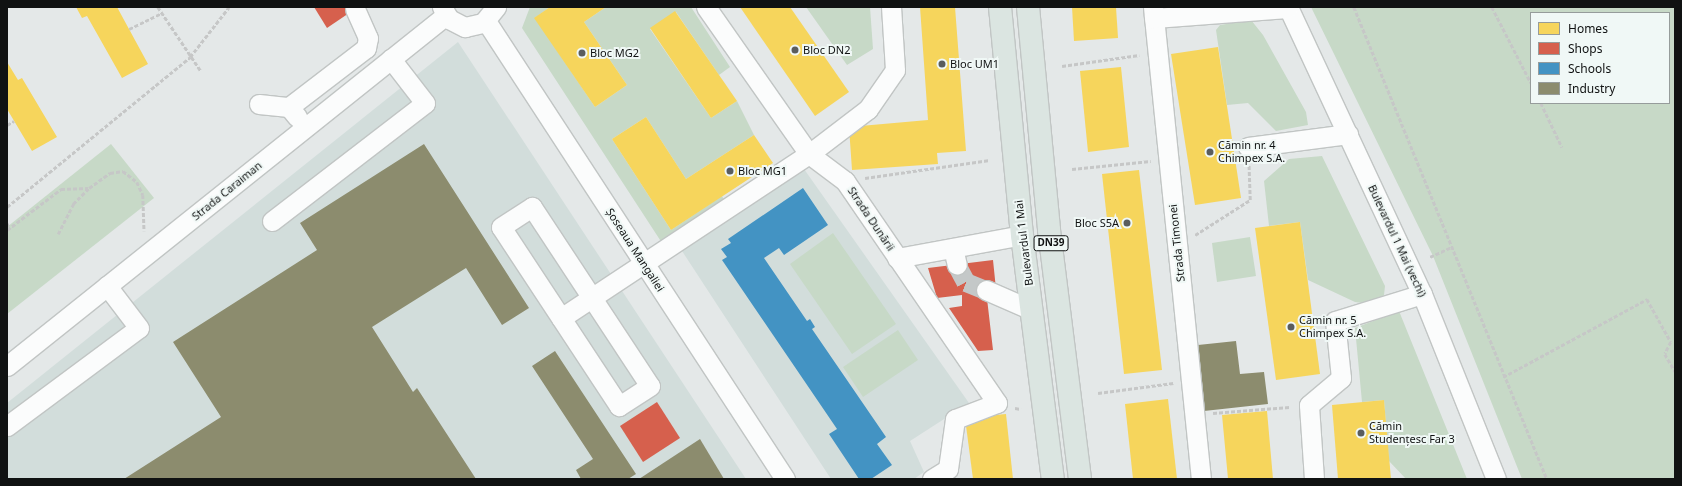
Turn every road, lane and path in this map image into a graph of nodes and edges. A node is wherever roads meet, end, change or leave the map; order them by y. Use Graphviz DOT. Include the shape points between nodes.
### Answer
graph roads {
  1 [pos="158,7"];
  2 [pos="228,7"];
  3 [pos="706,7"];
  4 [pos="891,7"];
  5 [pos="1000,7"];
  6 [pos="1028,7"];
  7 [pos="1354,7"];
  8 [pos="1492,7"];
  9 [pos="1288,8"];
  10 [pos="355,9"];
  11 [pos="444,11"];
  12 [pos="1153,12"];
  13 [pos="162,13"];
  14 [pos="491,14"];
  15 [pos="129,29"];
  16 [pos="1158,53"];
  17 [pos="190,57"];
  18 [pos="391,59"];
  19 [pos="1062,66"];
  20 [pos="201,71"];
  21 [pos="1530,81"];
  22 [pos="260,104"];
  23 [pos="1541,104"];
  24 [pos="289,107"];
  25 [pos="14,121"];
  26 [pos="7,125"];
  27 [pos="306,127"];
  28 [pos="1348,134"];
  29 [pos="1248,147"];
  30 [pos="1562,147"];
  31 [pos="809,154"];
  32 [pos="990,160"];
  33 [pos="1168,160"];
  34 [pos="1072,169"];
  35 [pos="845,181"];
  36 [pos="89,188"];
  37 [pos="7,207"];
  38 [pos="272,221"];
  39 [pos="7,223"];
  40 [pos="9,230"];
  41 [pos="58,234"];
  42 [pos="1022,235"];
  43 [pos="1178,246"];
  44 [pos="1451,247"];
  45 [pos="144,257"];
  46 [pos="1430,257"];
  47 [pos="897,258"];
  48 [pos="644,264"];
  49 [pos="107,286"];
  50 [pos="986,290"];
  51 [pos="1422,294"];
  52 [pos="592,298"];
  53 [pos="1032,310"];
  54 [pos="561,318"];
  55 [pos="7,366"];
  56 [pos="1675,371"];
  57 [pos="1503,377"];
  58 [pos="1191,380"];
  59 [pos="1098,392"];
  60 [pos="1309,405"];
  61 [pos="1195,415"];
  62 [pos="7,426"];
  63 [pos="785,479"];
  64 [pos="932,479"];
  65 [pos="1053,479"];
  66 [pos="1080,479"];
  67 [pos="1201,479"];
  68 [pos="1314,479"];
  69 [pos="1496,479"];
  70 [pos="1547,479"];
  1 -- 13 [label="path"];
  2 -- 17 [label="path"];
  3 -- 31 [label="street, Strada Dunării"];
  4 -- 31 [label="street" via="895,70 868,109"];
  5 -- 42 [label="main road, Bulevardul 1 Mai"];
  6 -- 66 [label="main road, DN39" via="1049,230"];
  7 -- 44 [label="path"];
  8 -- 21 [label="path"];
  9 -- 12 [label="street"];
  9 -- 28 [label="street, Bulevardul 1 Mai (vechi)"];
  10 -- 24 [label="street" via="368,38 366,48"];
  11 -- 14 [label="street" via="465,27"];
  11 -- 18 [label="street, Strada Caraiman"];
  12 -- 16 [label="street, Strada Timonei"];
  13 -- 15 [label="path"];
  13 -- 17 [label="path"];
  14 -- 48 [label="street, Șoseaua Mangaliei"];
  16 -- 19 [label="path"];
  16 -- 33 [label="street, Strada Timonei"];
  17 -- 20 [label="path"];
  17 -- 37 [label="path"];
  18 -- 27 [label="street, Strada Caraiman"];
  18 -- 38 [label="street" via="425,103"];
  22 -- 24 [label="street"];
  23 -- 30 [label="path"];
  24 -- 27 [label="street"];
  25 -- 26 [label="path"];
  27 -- 45 [label="street, Strada Caraiman"];
  28 -- 29 [label="street"];
  28 -- 51 [label="street, Bulevardul 1 Mai (vechi)"];
  29 -- 43 [label="path" via="1250,200"];
  31 -- 35 [label="street, Strada Dunării"];
  31 -- 48 [label="street"];
  32 -- 35 [label="path"];
  33 -- 34 [label="path"];
  33 -- 43 [label="street, Strada Timonei"];
  35 -- 47 [label="street, Strada Dunării"];
  36 -- 40 [label="path" via="61,189"];
  36 -- 41 [label="path" via="73,204"];
  36 -- 45 [label="path" via="116,172 123,171 137,182 144,206"];
  39 -- 40 [label="path"];
  42 -- 47 [label="street" via="955,256"];
  42 -- 53 [label="main road, Bulevardul 1 Mai"];
  43 -- 58 [label="street, Strada Timonei"];
  44 -- 46 [label="path"];
  44 -- 57 [label="path"];
  45 -- 49 [label="street, Strada Caraiman"];
  47 -- 64 [label="street, Strada Dunării" via="997,403 955,419 948,469"];
  48 -- 52 [label="street"];
  48 -- 63 [label="street, Șoseaua Mangaliei"];
  49 -- 55 [label="street, Strada Caraiman"];
  49 -- 62 [label="street" via="139,328"];
  50 -- 53 [label="street"];
  51 -- 60 [label="street" via="1335,321 1341,378"];
  51 -- 69 [label="street, Bulevardul 1 Mai (vechi)"];
  52 -- 54 [label="street"];
  52 -- 54 [label="street" via="650,386 619,406"];
  52 -- 54 [label="street" via="532,207 501,227"];
  53 -- 65 [label="main road, Bulevardul 1 Mai"];
  56 -- 57 [label="path" via="1665,354 1672,342 1647,299"];
  57 -- 70 [label="path"];
  58 -- 59 [label="path"];
  58 -- 61 [label="street, Strada Timonei"];
  60 -- 61 [label="path"];
  60 -- 68 [label="street"];
  61 -- 67 [label="street, Strada Timonei"];
}
